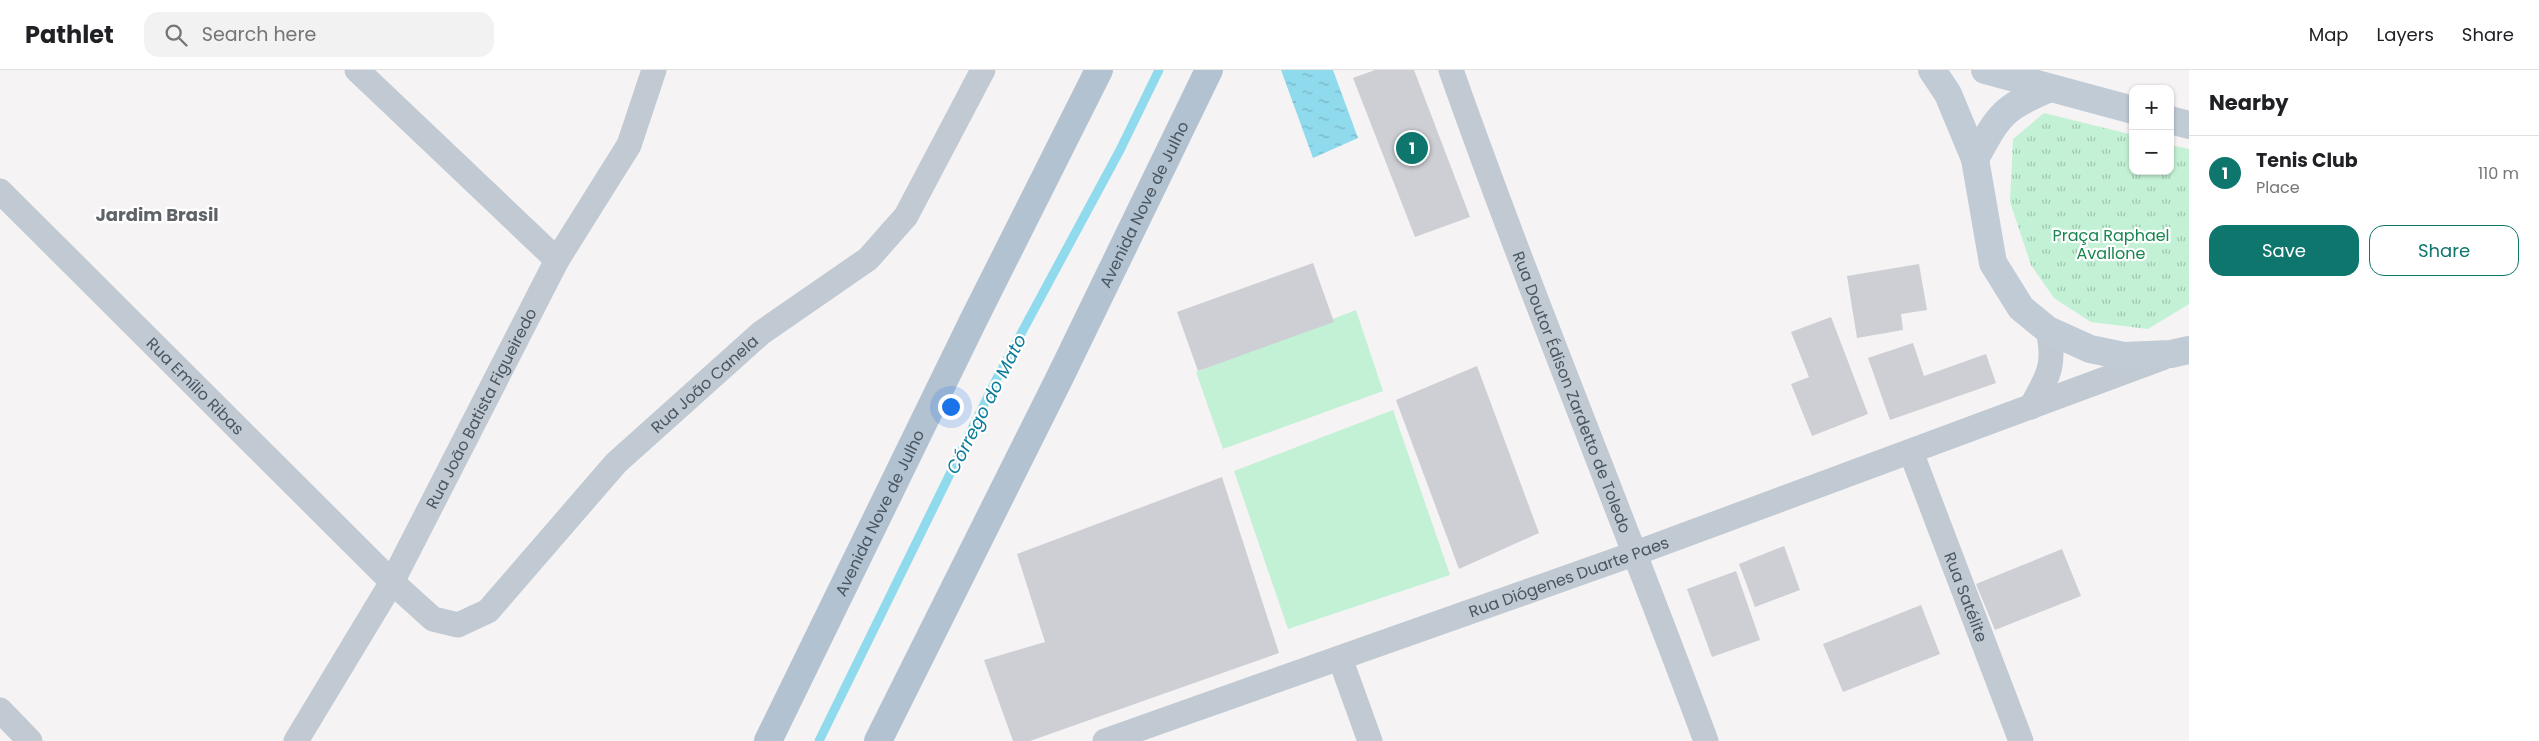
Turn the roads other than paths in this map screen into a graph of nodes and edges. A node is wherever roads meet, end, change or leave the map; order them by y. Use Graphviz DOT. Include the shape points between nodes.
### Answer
graph roads {
  1 [pos="357,70"];
  2 [pos="654,70"];
  3 [pos="983,70"];
  4 [pos="1100,70"];
  5 [pos="1209,70"];
  6 [pos="1450,70"];
  7 [pos="1932,70"];
  8 [pos="1984,70"];
  9 [pos="2050,88"];
  10 [pos="2129,109"];
  11 [pos="2174,121"];
  12 [pos="2189,125"];
  13 [pos="1974,159"];
  14 [pos="0,191"];
  15 [pos="558,260"];
  16 [pos="2048,330"];
  17 [pos="2180,352"];
  18 [pos="2031,407"];
  19 [pos="1911,452"];
  20 [pos="1636,553"];
  21 [pos="392,582"];
  22 [pos="1340,658"];
  23 [pos="0,710"];
  24 [pos="30,741"];
  25 [pos="296,741"];
  26 [pos="768,741"];
  27 [pos="878,741"];
  28 [pos="1105,741"];
  29 [pos="1370,741"];
  30 [pos="1706,741"];
  31 [pos="2021,741"];
  1 -- 15 [label="street"];
  2 -- 15 [label="street, Rua João Batista Figueiredo" via="629,145"];
  3 -- 21 [label="street, Rua João Canela" via="906,216 868,259 761,333 616,463 488,611 458,625 433,618"];
  4 -- 26 [label="main road, Avenida Nove de Julho"];
  5 -- 27 [label="main road, Avenida Nove de Julho"];
  6 -- 20 [label="street, Rua Doutor Édison Zardetto de Toledo" via="1490,182"];
  7 -- 13 [label="street, Rua Diógenes Duarte Paes" via="1948,94"];
  8 -- 9 [label="street"];
  9 -- 10 [label="street"];
  9 -- 13 [label="street" via="2018,102 1996,120"];
  11 -- 12 [label="street"];
  13 -- 16 [label="street, Rua Diógenes Duarte Paes" via="1993,263 2020,308"];
  14 -- 21 [label="street, Rua Emílio Ribas"];
  15 -- 21 [label="street, Rua João Batista Figueiredo"];
  16 -- 17 [label="street, Rua Diógenes Duarte Paes" via="2090,350 2124,356"];
  16 -- 18 [label="street" via="2053,352 2049,374"];
  17 -- 18 [label="street, Rua Diógenes Duarte Paes"];
  18 -- 19 [label="street, Rua Diógenes Duarte Paes"];
  19 -- 20 [label="street, Rua Diógenes Duarte Paes"];
  19 -- 31 [label="street, Rua Satélite"];
  20 -- 22 [label="street, Rua Diógenes Duarte Paes"];
  20 -- 30 [label="street, Rua Doutor Édison Zardetto de Toledo"];
  21 -- 25 [label="street, Rua João Batista Figueiredo"];
  22 -- 28 [label="street, Rua Diógenes Duarte Paes"];
  22 -- 29 [label="street"];
  23 -- 24 [label="street"];
}
